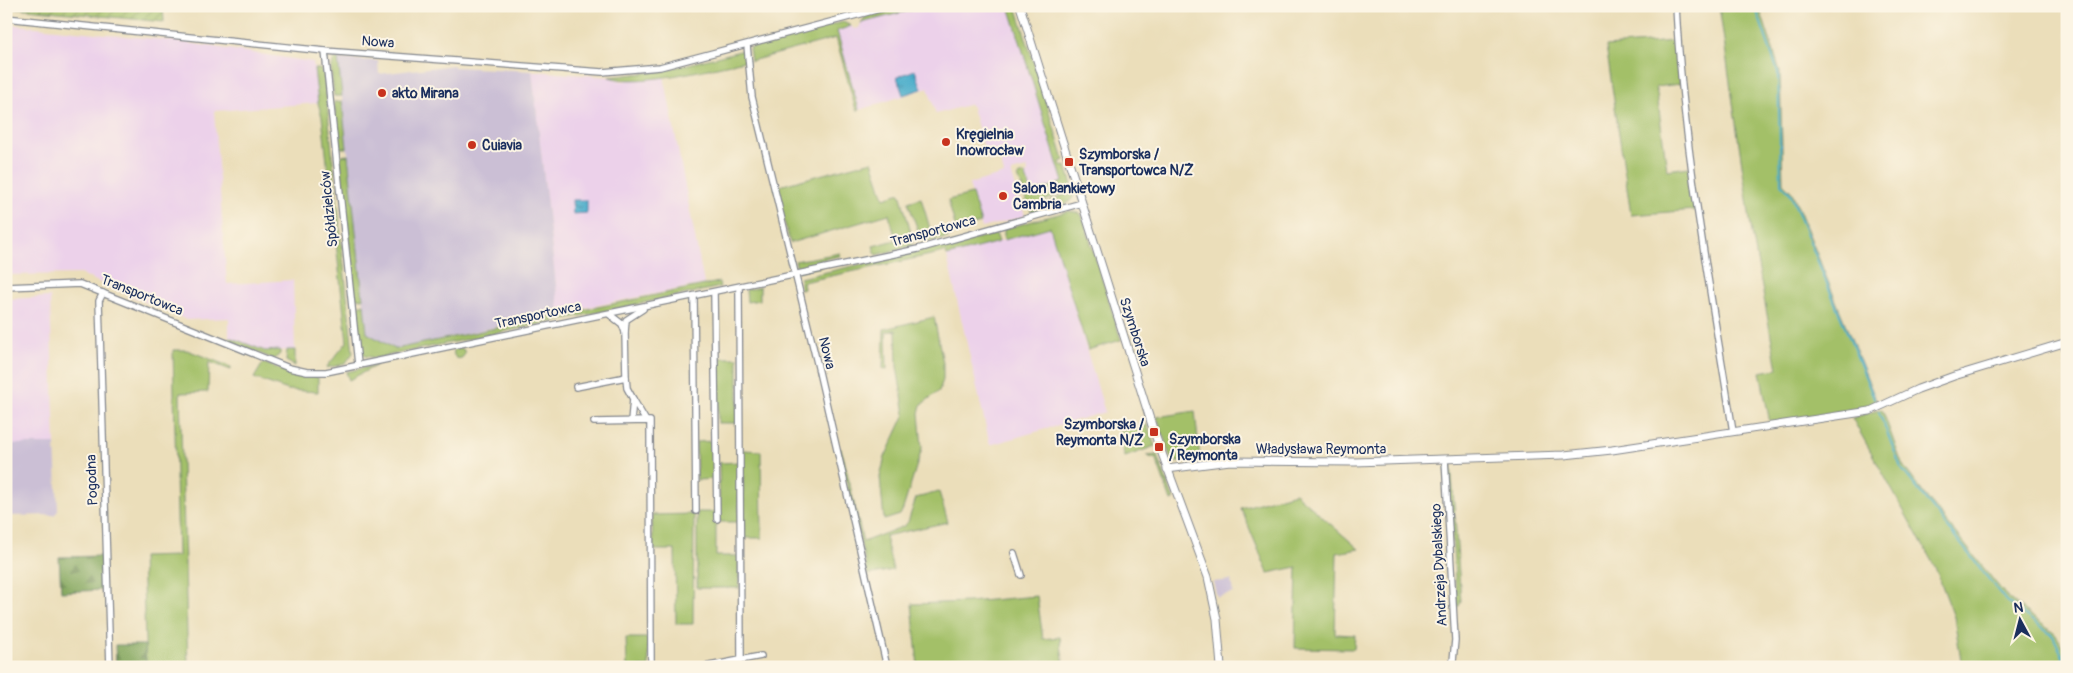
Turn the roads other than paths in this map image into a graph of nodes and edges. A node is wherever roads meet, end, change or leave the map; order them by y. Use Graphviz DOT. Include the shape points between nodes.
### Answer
graph roads {
  1 [pos="890,6"];
  2 [pos="1020,6"];
  3 [pos="1676,6"];
  4 [pos="6,18"];
  5 [pos="747,45"];
  6 [pos="324,50"];
  7 [pos="1082,203"];
  8 [pos="795,276"];
  9 [pos="739,287"];
  10 [pos="6,288"];
  11 [pos="714,292"];
  12 [pos="103,293"];
  13 [pos="694,296"];
  14 [pos="649,306"];
  15 [pos="609,314"];
  16 [pos="625,332"];
  17 [pos="2065,343"];
  18 [pos="2067,361"];
  19 [pos="358,364"];
  20 [pos="626,377"];
  21 [pos="576,388"];
  22 [pos="633,399"];
  23 [pos="631,421"];
  24 [pos="646,421"];
  25 [pos="594,422"];
  26 [pos="1734,432"];
  27 [pos="1445,460"];
  28 [pos="1167,468"];
  29 [pos="696,511"];
  30 [pos="718,519"];
  31 [pos="1014,553"];
  32 [pos="1020,575"];
  33 [pos="760,656"];
  34 [pos="741,660"];
  35 [pos="110,667"];
  36 [pos="651,667"];
  37 [pos="704,667"];
  38 [pos="887,667"];
  39 [pos="1220,667"];
  40 [pos="1448,667"];
  1 -- 5 [label="street, Nowa"];
  2 -- 7 [label="street, Szymborska"];
  3 -- 26 [label="street" via="1691,152"];
  4 -- 6 [label="street, Nowa"];
  5 -- 6 [label="street, Nowa" via="660,67 602,72"];
  5 -- 8 [label="street, Nowa" via="752,97"];
  6 -- 19 [label="street, Spółdzielców"];
  7 -- 8 [label="street, Transportowca" via="918,250"];
  7 -- 28 [label="street, Szymborska"];
  8 -- 9 [label="street, Transportowca"];
  8 -- 38 [label="street, Nowa"];
  9 -- 11 [label="street, Transportowca"];
  9 -- 34 [label="street"];
  10 -- 12 [label="street, Transportowca" via="80,284"];
  11 -- 13 [label="street, Transportowca"];
  11 -- 30 [label="street"];
  12 -- 19 [label="street, Transportowca" via="295,370 326,372"];
  12 -- 35 [label="street, Pogodna" via="99,301"];
  13 -- 14 [label="street, Transportowca"];
  13 -- 29 [label="street"];
  14 -- 15 [label="street, Transportowca"];
  14 -- 16 [label="street" via="626,320"];
  15 -- 16 [label="street" via="622,324"];
  15 -- 19 [label="street, Transportowca"];
  16 -- 20 [label="street"];
  17 -- 18 [label="street"];
  17 -- 26 [label="street, Władysława Reymonta" via="1954,376 1870,411"];
  20 -- 21 [label="street"];
  20 -- 22 [label="street"];
  22 -- 23 [label="street"];
  22 -- 24 [label="street"];
  23 -- 24 [label="street"];
  23 -- 25 [label="street"];
  24 -- 36 [label="street" via="650,421"];
  26 -- 27 [label="street, Władysława Reymonta" via="1564,455"];
  27 -- 28 [label="street, Władysława Reymonta" via="1230,461"];
  27 -- 40 [label="street, Andrzeja Dybalskiego" via="1455,640"];
  28 -- 39 [label="street, Szymborska" via="1208,577 1216,618"];
  31 -- 32 [label="street"];
  33 -- 34 [label="street"];
  34 -- 37 [label="street"];
}
